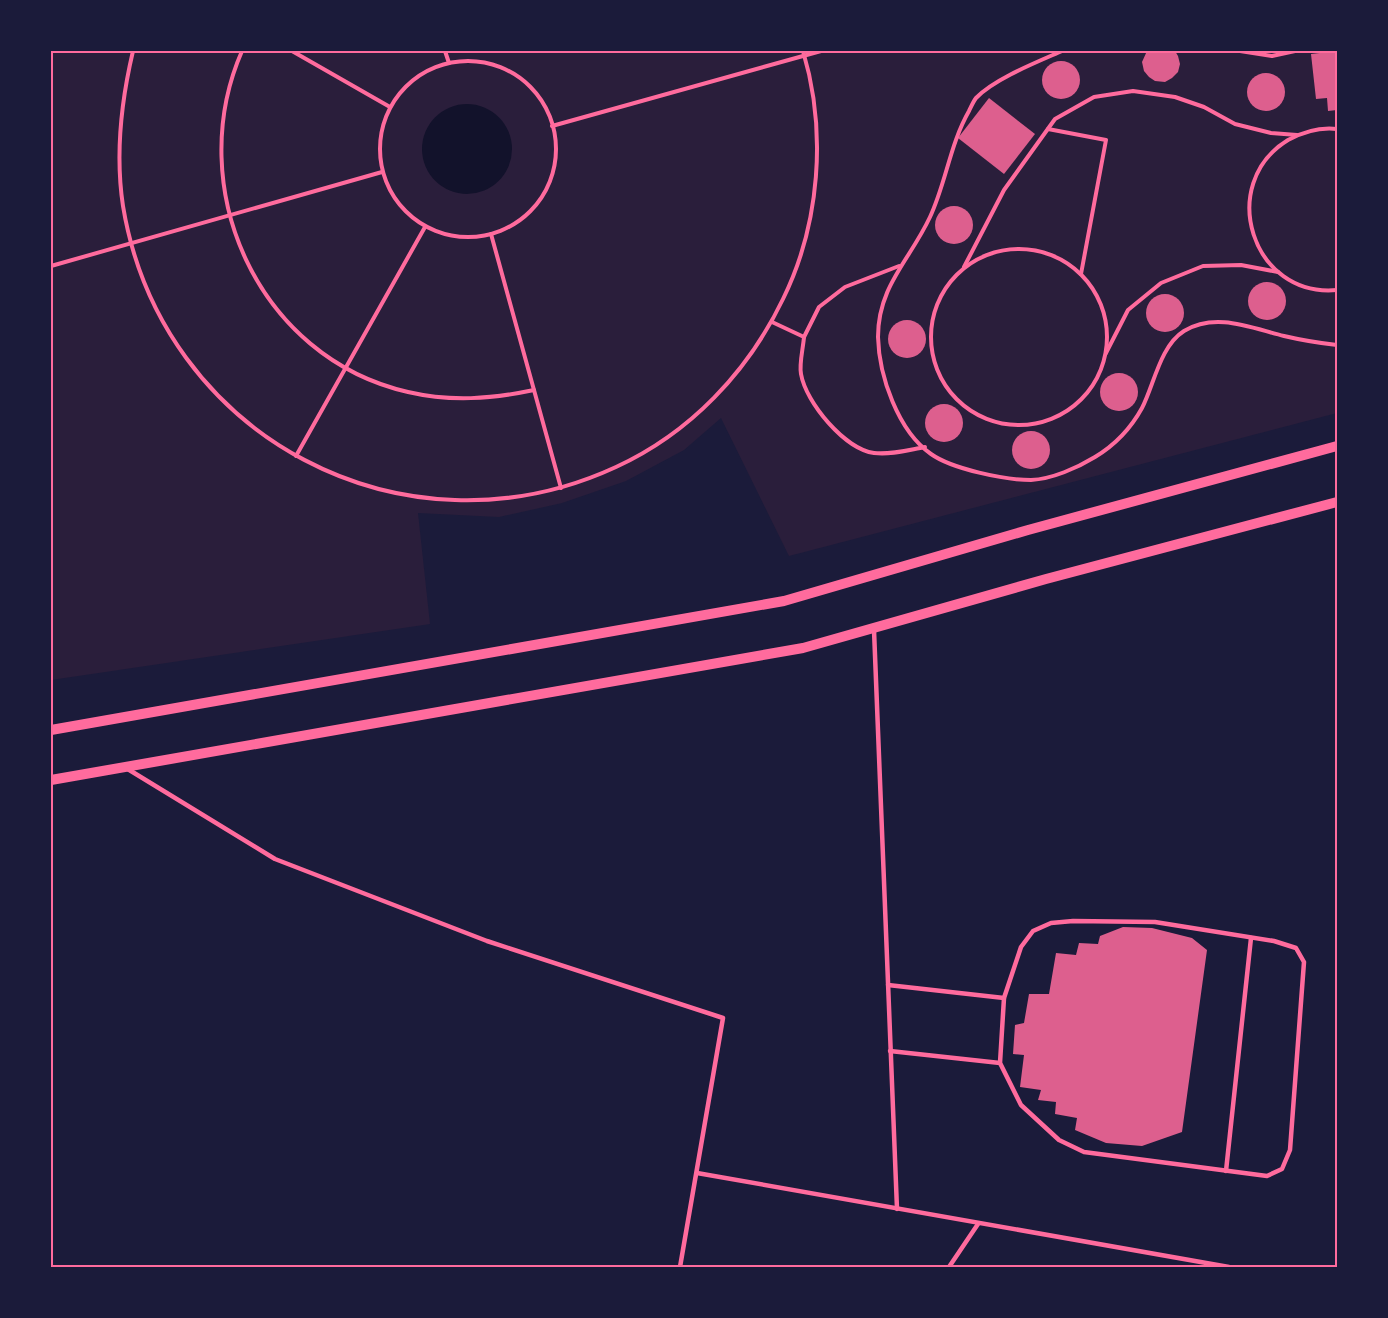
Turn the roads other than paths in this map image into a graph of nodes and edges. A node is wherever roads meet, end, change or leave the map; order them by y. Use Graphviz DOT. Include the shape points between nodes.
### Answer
graph roads {
  1 [pos="1337,447"];
  2 [pos="1337,502"];
  3 [pos="874,628"];
  4 [pos="51,730"];
  5 [pos="125,767"];
  6 [pos="51,780"];
  7 [pos="1251,938"];
  8 [pos="888,985"];
  9 [pos="1004,998"];
  10 [pos="890,1051"];
  11 [pos="1000,1063"];
  12 [pos="1226,1171"];
  13 [pos="697,1173"];
  14 [pos="897,1209"];
  15 [pos="978,1224"];
  16 [pos="680,1267"];
  17 [pos="949,1267"];
  18 [pos="1229,1267"];
  1 -- 4 [label="street" via="784,601"];
  2 -- 3 [label="street"];
  3 -- 5 [label="street" via="803,648"];
  3 -- 8 [label="lane"];
  5 -- 6 [label="street"];
  5 -- 13 [label="lane" via="275,860 488,941 723,1018"];
  7 -- 9 [label="lane" via="1155,922 1051,923 1034,931 1021,947"];
  7 -- 12 [label="lane"];
  7 -- 12 [label="lane" via="1296,948 1304,962 1290,1150 1282,1169 1267,1176"];
  8 -- 9 [label="lane"];
  8 -- 10 [label="lane"];
  9 -- 11 [label="lane"];
  10 -- 11 [label="lane"];
  10 -- 14 [label="lane"];
  11 -- 12 [label="lane" via="1021,1105 1059,1140 1084,1152"];
  13 -- 14 [label="lane"];
  13 -- 16 [label="lane"];
  14 -- 15 [label="lane"];
  15 -- 17 [label="lane"];
  15 -- 18 [label="lane"];
}
